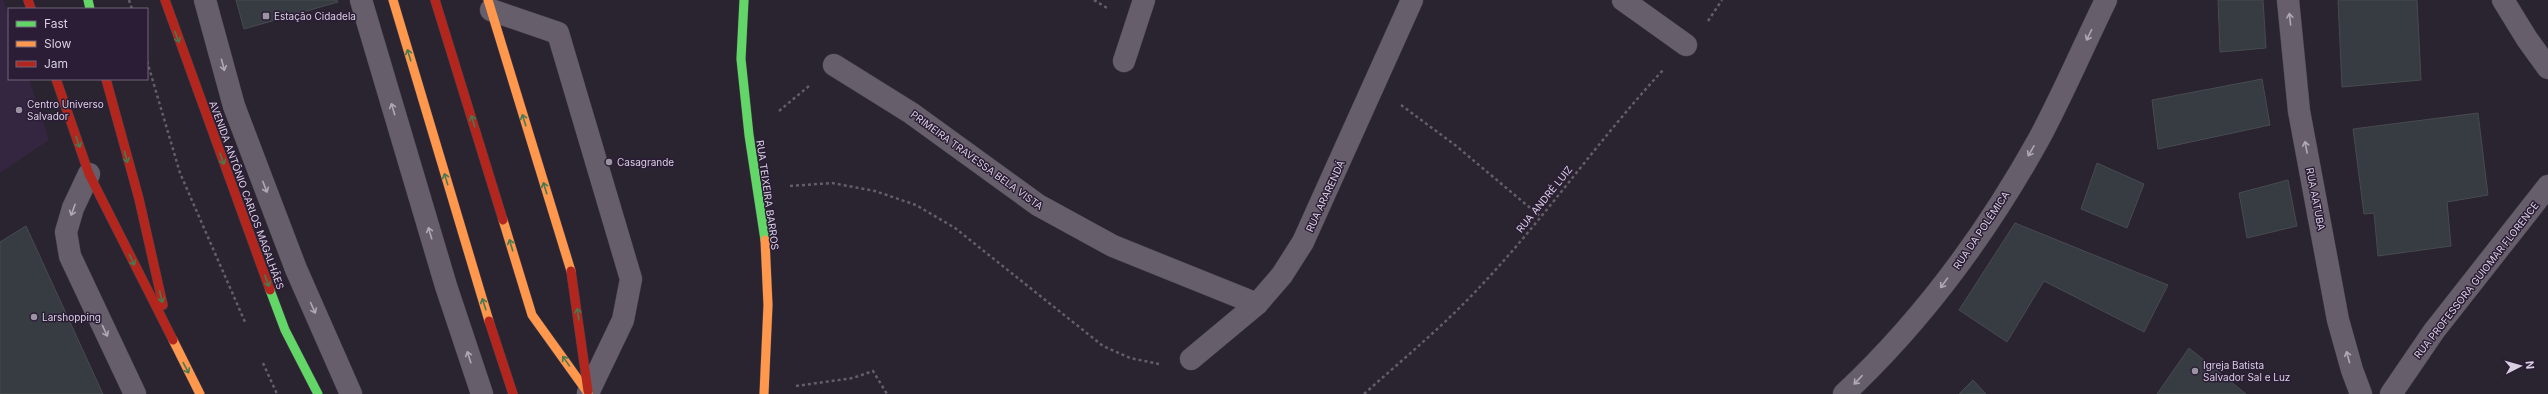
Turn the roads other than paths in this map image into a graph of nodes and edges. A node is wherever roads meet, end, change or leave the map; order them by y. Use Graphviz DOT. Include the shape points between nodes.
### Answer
graph roads {
  1 [pos="165,0"];
  2 [pos="205,0"];
  3 [pos="361,0"];
  4 [pos="393,0"];
  5 [pos="435,0"];
  6 [pos="744,0"];
  7 [pos="1144,0"];
  8 [pos="1412,0"];
  9 [pos="1623,0"];
  10 [pos="2106,0"];
  11 [pos="2288,0"];
  12 [pos="2503,0"];
  13 [pos="489,5"];
  14 [pos="1686,45"];
  15 [pos="1124,61"];
  16 [pos="834,65"];
  17 [pos="2548,68"];
  18 [pos="56,80"];
  19 [pos="106,80"];
  20 [pos="89,174"];
  21 [pos="2548,186"];
  22 [pos="1257,304"];
  23 [pos="172,341"];
  24 [pos="1191,359"];
  25 [pos="765,390"];
  26 [pos="135,394"];
  27 [pos="200,394"];
  28 [pos="318,394"];
  29 [pos="351,394"];
  30 [pos="482,394"];
  31 [pos="513,394"];
  32 [pos="588,394"];
  33 [pos="1844,394"];
  34 [pos="2361,394"];
  35 [pos="2391,394"];
  1 -- 28 [label="main road, AVENIDA ANTÔNIO CARLOS MAGALHÃES, one-way" via="285,330"];
  2 -- 29 [label="street, one-way" via="234,106 296,269"];
  30 -- 3 [label="street, one-way" via="446,286"];
  31 -- 4 [label="main road, one-way" via="475,278"];
  32 -- 5 [label="main road, one-way" via="532,315"];
  6 -- 25 [label="main road, RUA TEIXEIRA BARROS" via="741,59 749,136 764,228 768,305"];
  7 -- 15 [label="street"];
  8 -- 22 [label="street, RUA ARARENDÁ" via="1303,242 1282,275"];
  9 -- 14 [label="street"];
  10 -- 33 [label="street, RUA DA POLÊMICA, one-way" via="2040,136 1996,212 1930,303"];
  34 -- 11 [label="street, RUA AATUBA, one-way" via="2338,320 2299,111"];
  12 -- 17 [label="street"];
  32 -- 13 [label="main road, one-way" via="574,281"];
  13 -- 32 [label="street" via="558,33 631,279 623,320"];
  16 -- 22 [label="street, PRIMEIRA TRAVESSA BELA VISTA" via="911,113 1038,206 1113,246"];
  18 -- 20 [label="main road, one-way"];
  19 -- 23 [label="main road, one-way" via="139,199"];
  20 -- 23 [label="main road, one-way"];
  20 -- 26 [label="street, one-way" via="73,208 66,232 70,256"];
  21 -- 35 [label="street, RUA PROFESSORA GUIOMAR FLORENCE" via="2434,331"];
  22 -- 24 [label="street, RUA ARARENDÁ"];
  23 -- 27 [label="main road, one-way"];
}
